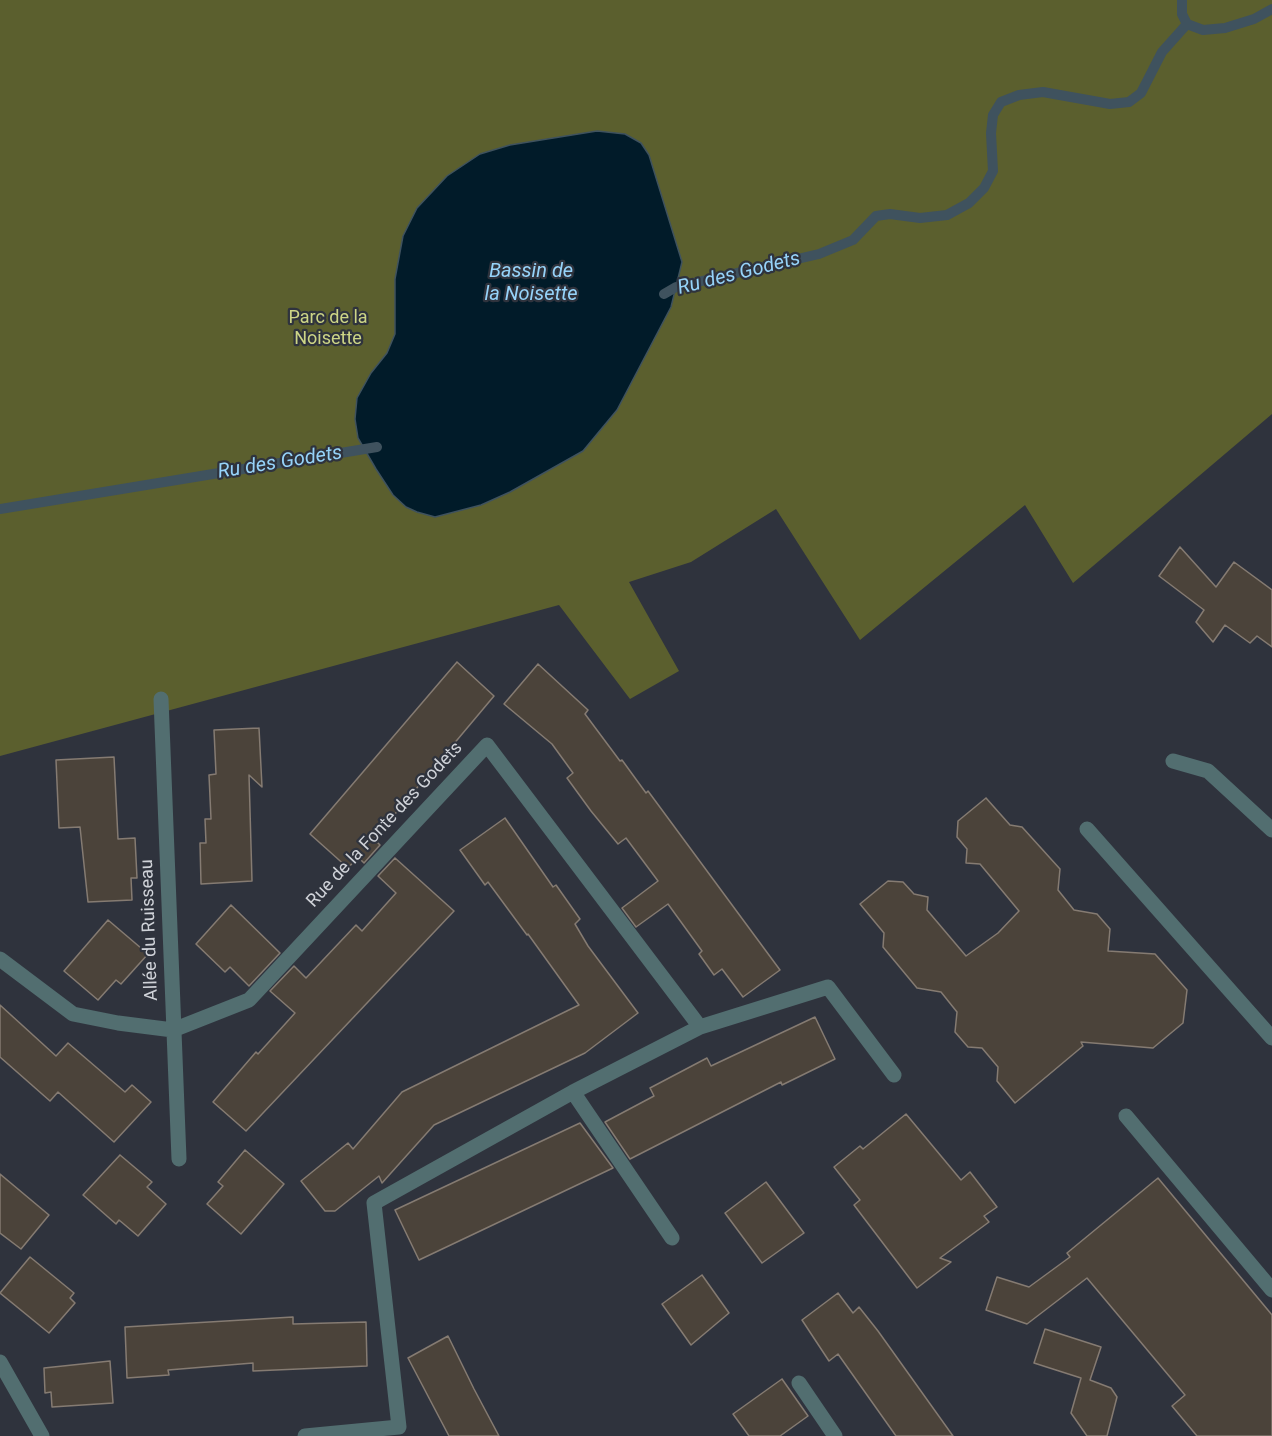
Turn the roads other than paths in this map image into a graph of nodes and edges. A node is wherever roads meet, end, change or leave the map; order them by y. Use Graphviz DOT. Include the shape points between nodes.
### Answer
graph roads {
  1 [pos="161,699"];
  2 [pos="1173,761"];
  3 [pos="1086,829"];
  4 [pos="1272,830"];
  5 [pos="0,959"];
  6 [pos="700,1027"];
  7 [pos="173,1030"];
  8 [pos="1272,1038"];
  9 [pos="894,1075"];
  10 [pos="573,1092"];
  11 [pos="1126,1116"];
  12 [pos="179,1159"];
  13 [pos="672,1238"];
  14 [pos="1272,1290"];
  15 [pos="0,1362"];
  16 [pos="799,1383"];
  17 [pos="401,1431"];
  18 [pos="42,1436"];
  19 [pos="305,1436"];
  20 [pos="835,1436"];
  1 -- 7 [label="street, Allée du Ruisseau"];
  2 -- 4 [label="street" via="1208,771"];
  3 -- 8 [label="street"];
  5 -- 7 [label="street" via="73,1014"];
  6 -- 7 [label="street, Rue de la Fonte des Godets" via="487,745 249,1000"];
  6 -- 9 [label="street" via="828,987"];
  6 -- 10 [label="street"];
  7 -- 12 [label="street, Allée du Ruisseau"];
  10 -- 13 [label="street"];
  10 -- 17 [label="street" via="374,1203"];
  11 -- 14 [label="street"];
  15 -- 18 [label="street"];
  16 -- 20 [label="street"];
  17 -- 19 [label="street"];
}
